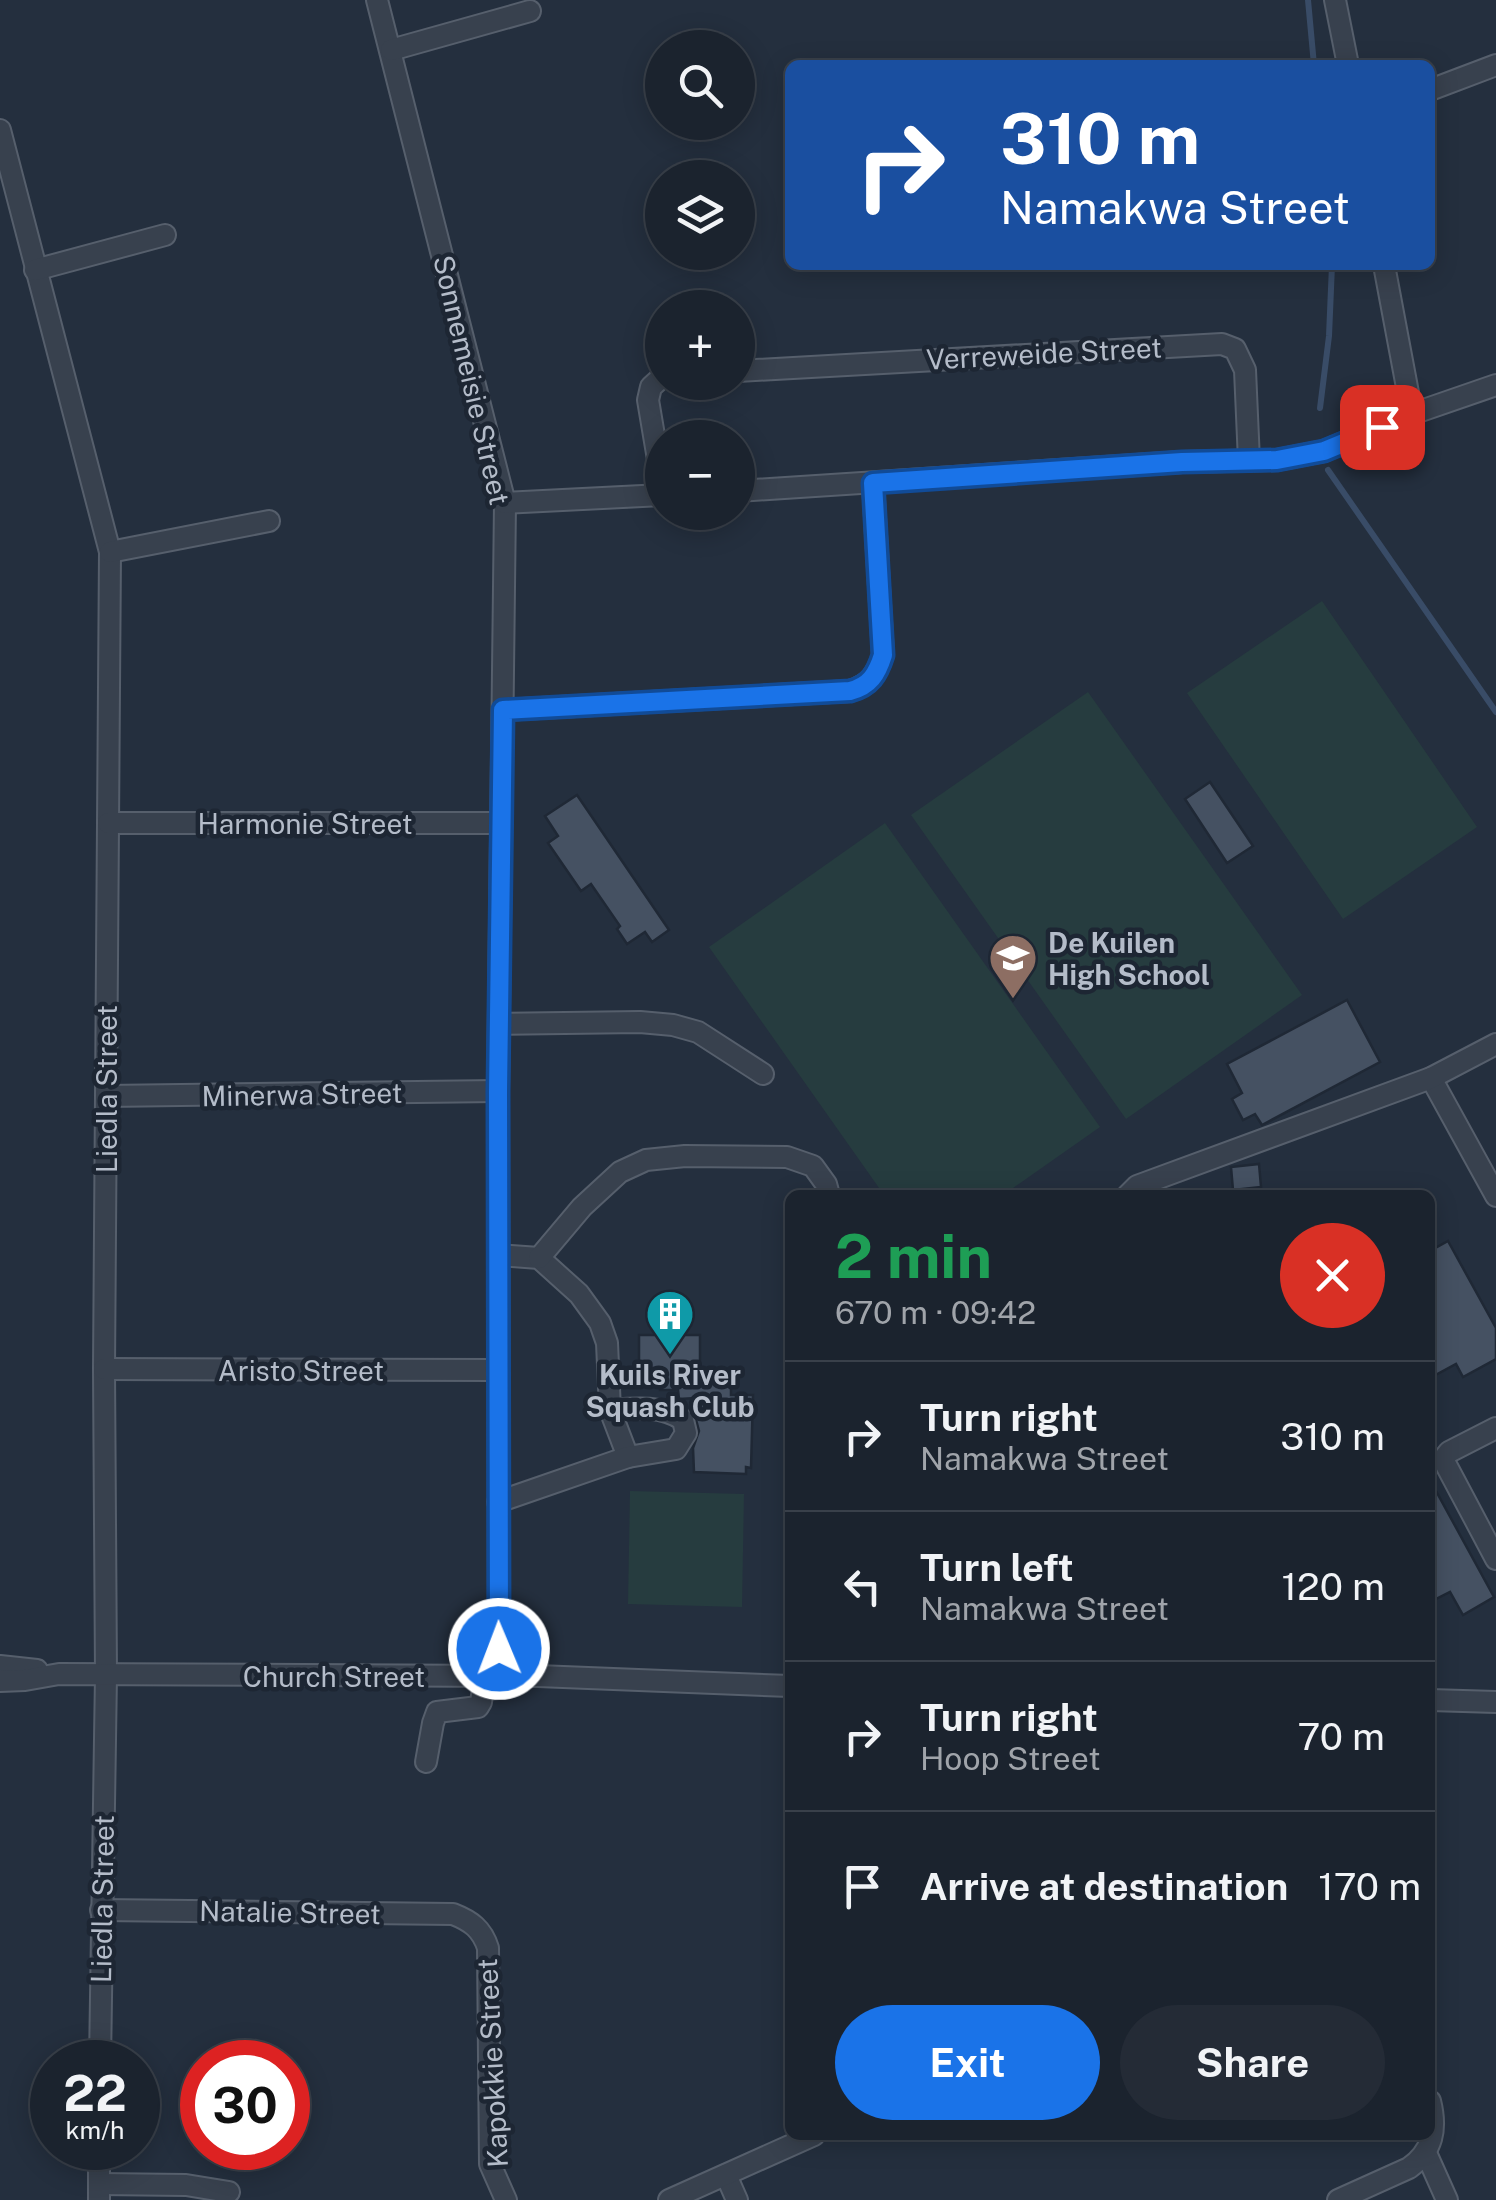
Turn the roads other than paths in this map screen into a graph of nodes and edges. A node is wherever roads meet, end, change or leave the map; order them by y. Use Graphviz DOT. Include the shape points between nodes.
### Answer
graph roads {
  1 [pos="378,0"];
  2 [pos="1336,0"];
  3 [pos="530,11"];
  4 [pos="391,50"];
  5 [pos="1347,60"];
  6 [pos="1496,65"];
  7 [pos="1435,88"];
  8 [pos="0,130"];
  9 [pos="165,235"];
  10 [pos="35,270"];
  11 [pos="1385,270"];
  12 [pos="755,370"];
  13 [pos="1496,385"];
  14 [pos="1412,414"];
  15 [pos="1249,461"];
  16 [pos="873,483"];
  17 [pos="755,491"];
  18 [pos="645,496"];
  19 [pos="505,503"];
  20 [pos="269,522"];
  21 [pos="110,552"];
  22 [pos="503,710"];
  23 [pos="108,823"];
  24 [pos="502,824"];
  25 [pos="499,1024"];
  26 [pos="1496,1044"];
  27 [pos="763,1074"];
  28 [pos="1431,1078"];
  29 [pos="498,1092"];
  30 [pos="106,1096"];
  31 [pos="828,1190"];
  32 [pos="1132,1190"];
  33 [pos="1496,1196"];
  34 [pos="498,1255"];
  35 [pos="539,1258"];
  36 [pos="104,1369"];
  37 [pos="498,1370"];
  38 [pos="610,1410"];
  39 [pos="1496,1428"];
  40 [pos="628,1457"];
  41 [pos="498,1502"];
  42 [pos="1496,1560"];
  43 [pos="0,1666"];
  44 [pos="59,1674"];
  45 [pos="106,1674"];
  46 [pos="492,1676"];
  47 [pos="0,1681"];
  48 [pos="785,1686"];
  49 [pos="1435,1700"];
  50 [pos="1496,1702"];
  51 [pos="426,1762"];
  52 [pos="101,1910"];
  53 [pos="476,1926"];
  54 [pos="100,2040"];
  55 [pos="803,2140"];
  56 [pos="1431,2140"];
  57 [pos="1426,2153"];
  58 [pos="726,2174"];
  59 [pos="99,2192"];
  60 [pos="230,2192"];
  61 [pos="506,2200"];
  62 [pos="669,2200"];
  63 [pos="738,2200"];
  64 [pos="1338,2200"];
  65 [pos="1447,2200"];
  1 -- 4 [label="street, Sonnemeisie Street"];
  2 -- 5 [label="street"];
  3 -- 4 [label="street"];
  4 -- 19 [label="street, Sonnemeisie Street"];
  6 -- 7 [label="street"];
  8 -- 10 [label="street, Liedla Street"];
  9 -- 10 [label="street"];
  10 -- 21 [label="street, Liedla Street"];
  11 -- 14 [label="street"];
  12 -- 15 [label="street, Verreweide Street" via="1222,344 1234,349 1245,370"];
  13 -- 14 [label="street"];
  14 -- 15 [label="street" via="1324,451"];
  15 -- 16 [label="street"];
  16 -- 17 [label="street"];
  16 -- 22 [label="street" via="883,655 862,688"];
  18 -- 19 [label="street"];
  19 -- 22 [label="street, Sonnemeisie Street"];
  20 -- 21 [label="street"];
  21 -- 23 [label="street, Liedla Street"];
  22 -- 24 [label="street, Sonnemeisie Street"];
  23 -- 24 [label="street, Harmonie Street"];
  23 -- 30 [label="street, Liedla Street"];
  24 -- 25 [label="street, Sonnemeisie Street"];
  25 -- 27 [label="street" via="673,1025 698,1032"];
  25 -- 29 [label="street, Sonnemeisie Street"];
  26 -- 28 [label="street"];
  28 -- 32 [label="street"];
  28 -- 33 [label="street"];
  29 -- 30 [label="street, Minerwa Street"];
  29 -- 34 [label="street, Sonnemeisie Street"];
  30 -- 36 [label="street, Liedla Street"];
  31 -- 35 [label="street" via="813,1166 787,1157 646,1160 620,1172"];
  34 -- 35 [label="street"];
  34 -- 37 [label="street, Sonnemeisie Street"];
  35 -- 38 [label="street" via="580,1294 600,1324"];
  36 -- 37 [label="street, Aristo Street"];
  36 -- 45 [label="street, Liedla Street"];
  37 -- 41 [label="street, Sonnemeisie Street"];
  38 -- 40 [label="street"];
  38 -- 40 [label="street" via="664,1411 686,1426 676,1449"];
  39 -- 42 [label="street" via="1449,1452 1445,1463"];
  40 -- 41 [label="street"];
  41 -- 46 [label="street, Sonnemeisie Street"];
  43 -- 44 [label="street, Church Street"];
  44 -- 45 [label="street, Church Street"];
  44 -- 47 [label="street, Church Street"];
  45 -- 46 [label="street, Church Street"];
  45 -- 52 [label="street, Liedla Street"];
  46 -- 48 [label="street, Church Street"];
  46 -- 51 [label="street" via="478,1707 437,1712"];
  49 -- 50 [label="street"];
  52 -- 53 [label="street, Natalie Street" via="453,1914"];
  52 -- 54 [label="street, Liedla Street"];
  53 -- 61 [label="street, Kapokkie Street" via="488,1948 490,2164"];
  55 -- 58 [label="street"];
  56 -- 57 [label="street"];
  57 -- 64 [label="street" via="1409,2168"];
  57 -- 65 [label="street"];
  58 -- 62 [label="street"];
  58 -- 63 [label="street"];
  59 -- 60 [label="street" via="186,2185"];
}
